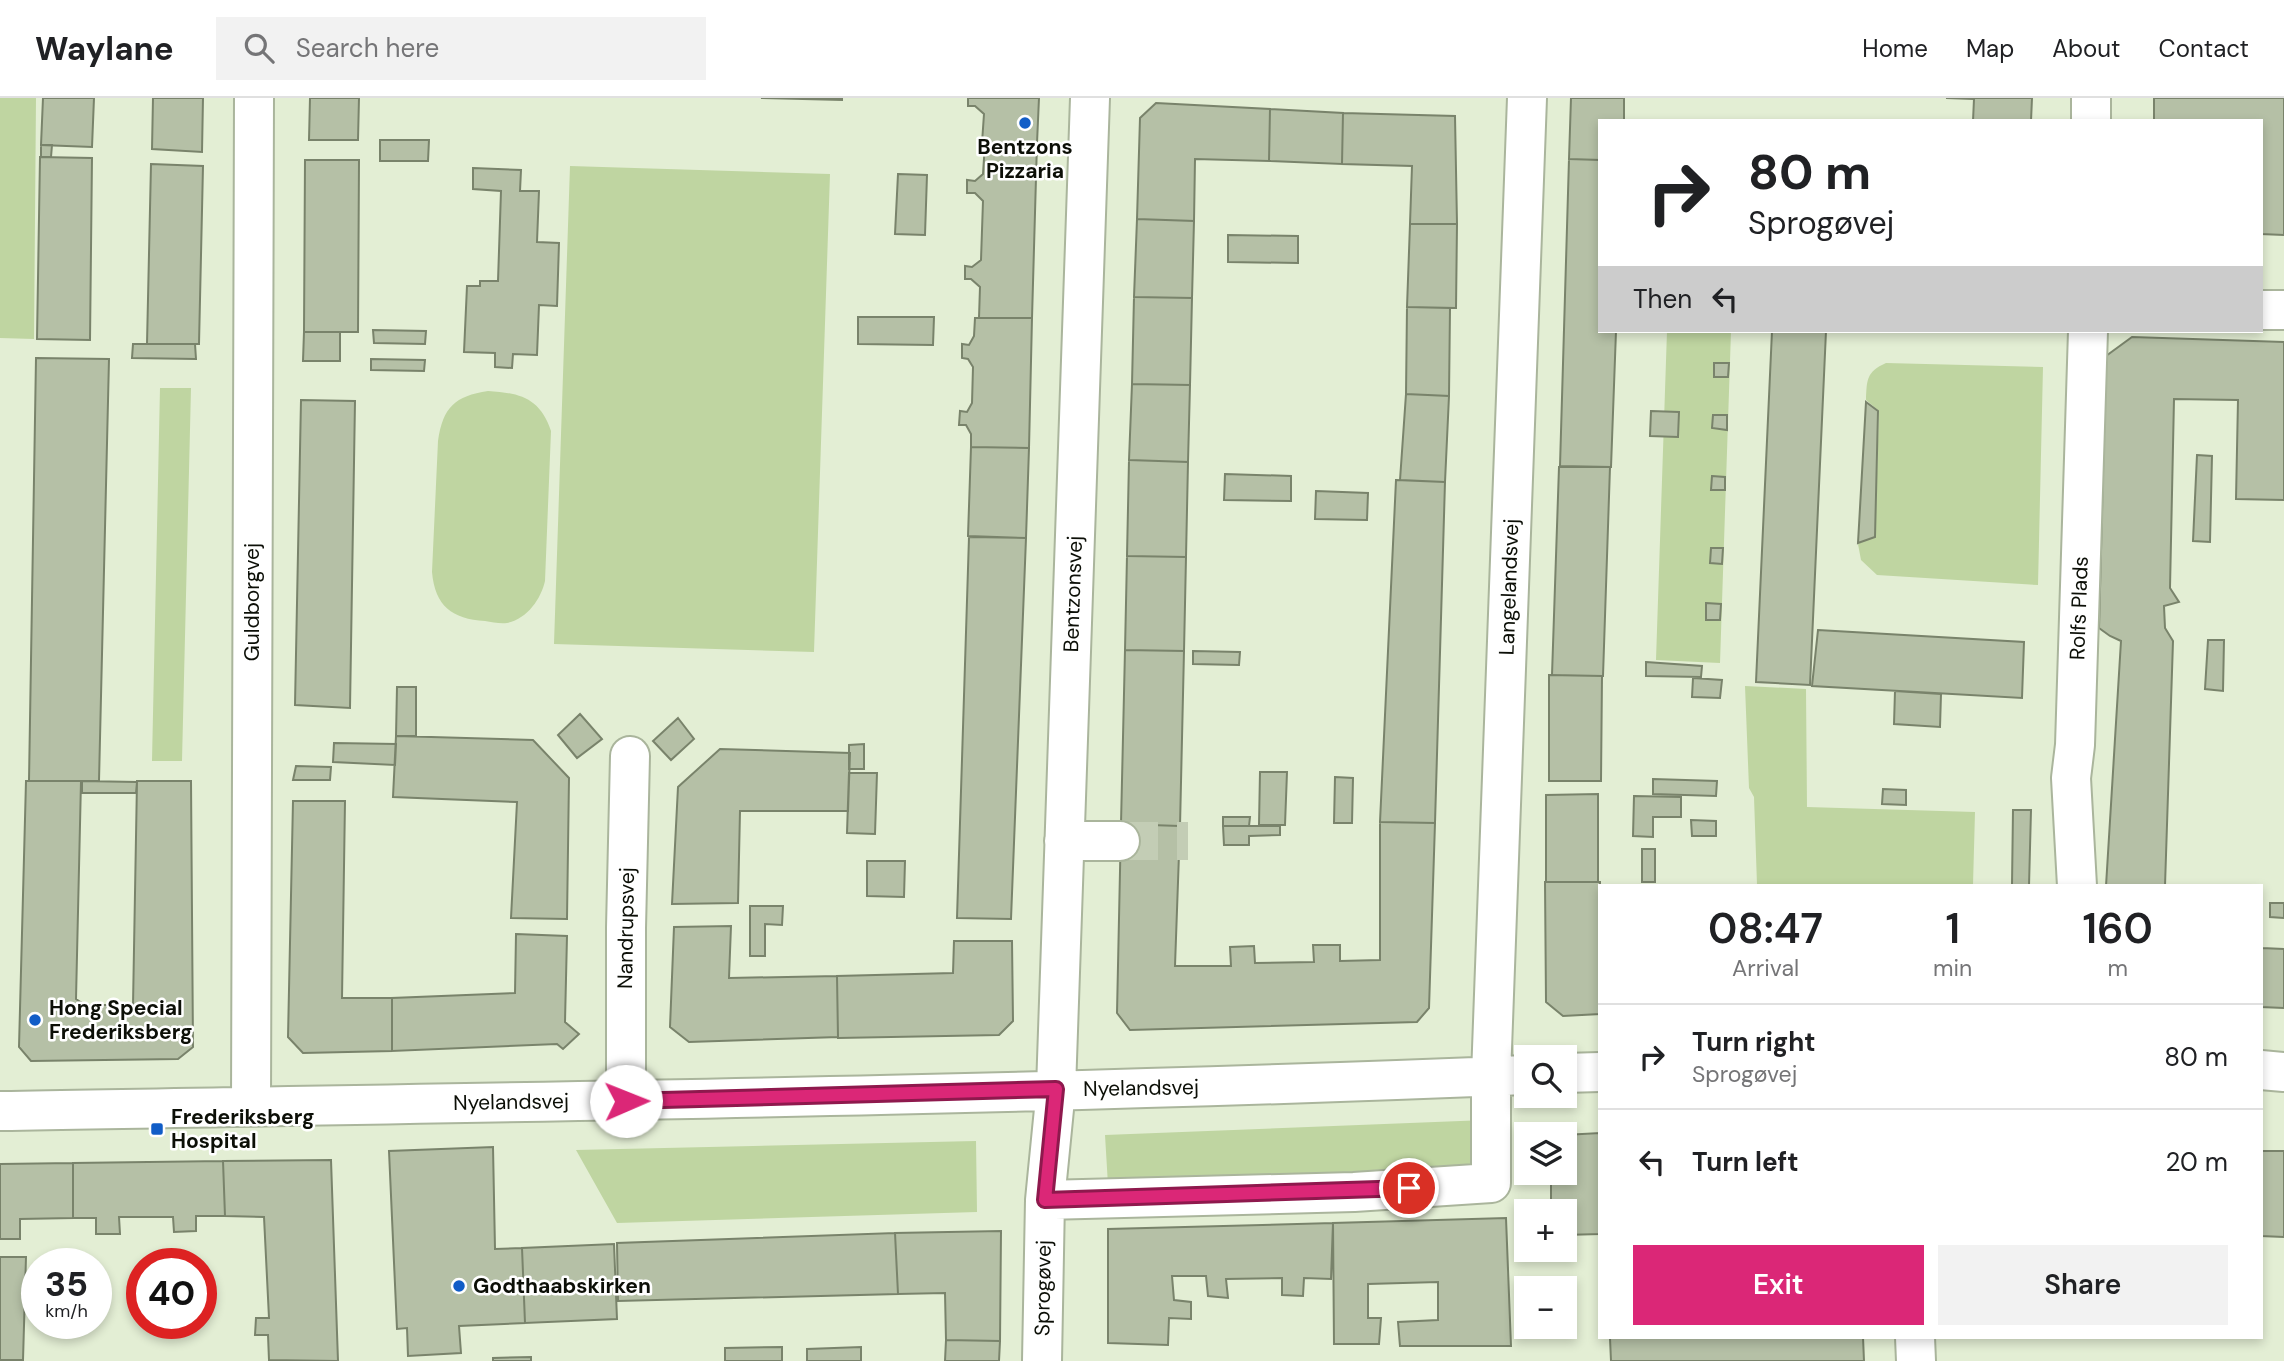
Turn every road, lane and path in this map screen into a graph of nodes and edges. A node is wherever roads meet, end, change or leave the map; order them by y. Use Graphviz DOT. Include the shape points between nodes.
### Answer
graph roads {
  1 [pos="254,98"];
  2 [pos="1090,98"];
  3 [pos="1527,98"];
  4 [pos="2091,98"];
  5 [pos="2091,119"];
  6 [pos="2263,310"];
  7 [pos="2284,310"];
  8 [pos="2088,333"];
  9 [pos="630,756"];
  10 [pos="1064,841"];
  11 [pos="1120,841"];
  12 [pos="2077,884"];
  13 [pos="2263,1070"];
  14 [pos="1598,1072"];
  15 [pos="2284,1072"];
  16 [pos="1577,1073"];
  17 [pos="1509,1075"];
  18 [pos="1056,1089"];
  19 [pos="626,1101"];
  20 [pos="251,1107"];
  21 [pos="0,1111"];
  22 [pos="1045,1200"];
  23 [pos="1915,1339"];
  24 [pos="1042,1361"];
  25 [pos="1916,1361"];
  1 -- 20 [label="street, Guldborgvej"];
  2 -- 10 [label="street, Bentzonsvej"];
  3 -- 17 [label="street, Langelandsvej"];
  4 -- 5 [label="street"];
  6 -- 7 [label="street"];
  8 -- 12 [label="street, Rolfs Plads" via="2071,778"];
  9 -- 19 [label="street, Nandrupsvej"];
  10 -- 11 [label="street"];
  10 -- 18 [label="street, Bentzonsvej"];
  13 -- 15 [label="street"];
  14 -- 16 [label="street"];
  17 -- 18 [label="street, Nyelandsvej"];
  17 -- 22 [label="street, Langelandsvej" via="1492,1184"];
  18 -- 19 [label="street, Nyelandsvej"];
  18 -- 22 [label="street, Sprogøvej"];
  19 -- 20 [label="street, Nyelandsvej"];
  20 -- 21 [label="street, Nyelandsvej"];
  22 -- 24 [label="street, Sprogøvej"];
  23 -- 25 [label="street"];
}
